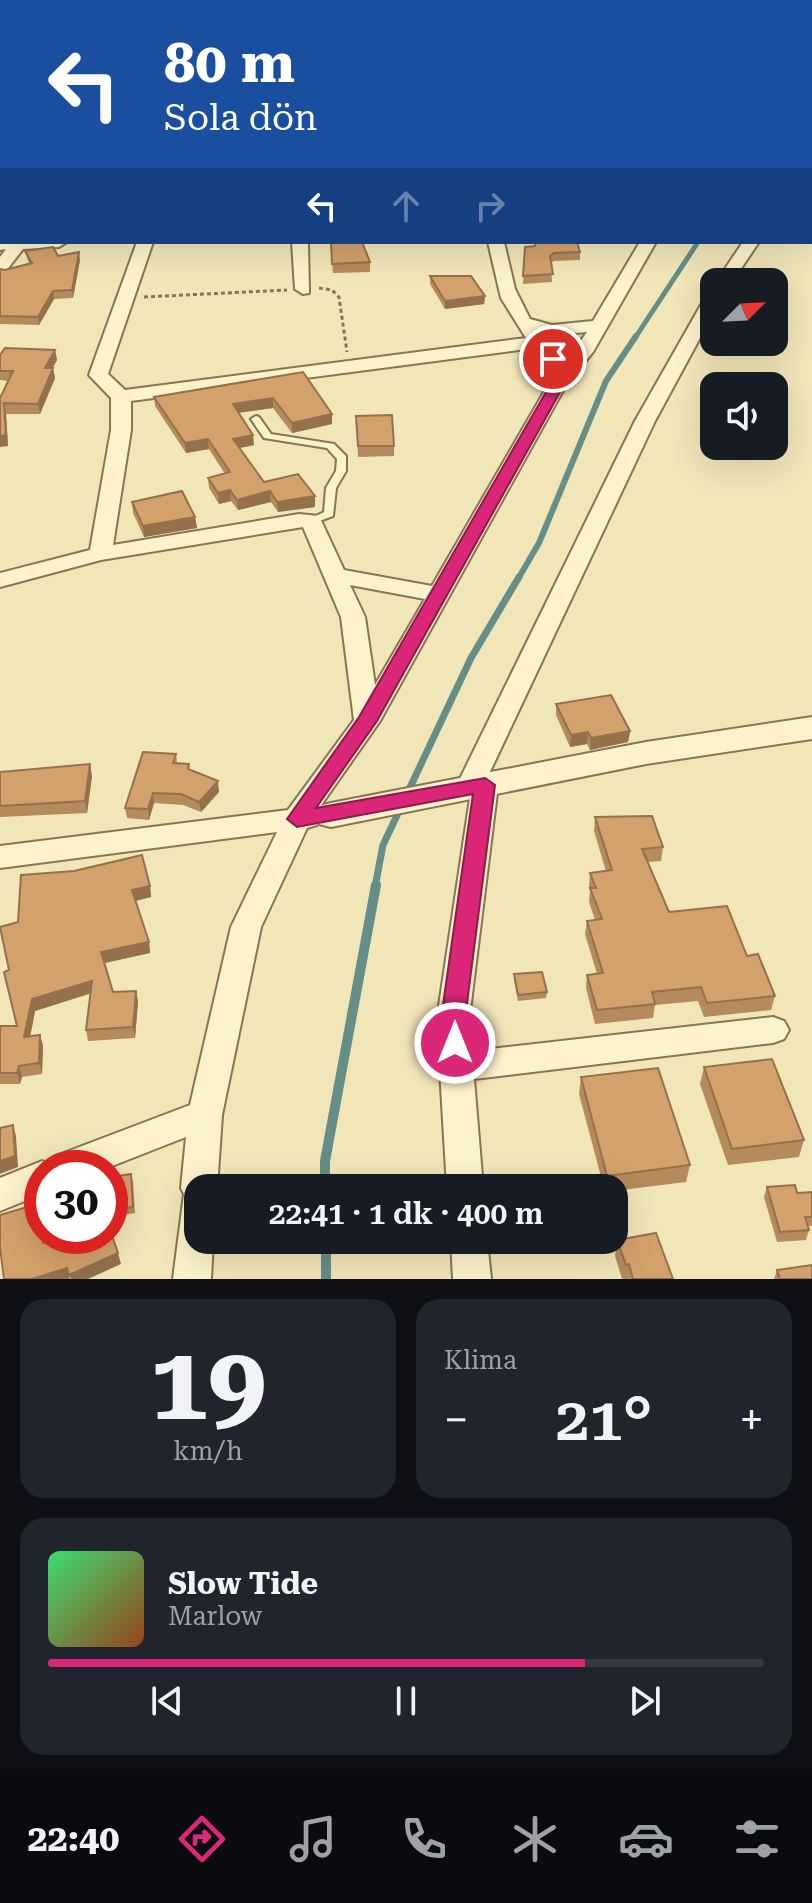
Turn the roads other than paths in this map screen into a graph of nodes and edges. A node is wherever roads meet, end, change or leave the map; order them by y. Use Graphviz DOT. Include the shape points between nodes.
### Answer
graph roads {
  1 [pos="18,244"];
  2 [pos="144,244"];
  3 [pos="300,244"];
  4 [pos="496,244"];
  5 [pos="647,244"];
  6 [pos="750,244"];
  7 [pos="0,245"];
  8 [pos="0,268"];
  9 [pos="733,268"];
  10 [pos="303,289"];
  11 [pos="700,321"];
  12 [pos="600,326"];
  13 [pos="532,332"];
  14 [pos="557,385"];
  15 [pos="121,397"];
  16 [pos="256,419"];
  17 [pos="311,521"];
  18 [pos="100,554"];
  19 [pos="335,575"];
  20 [pos="3,580"];
  21 [pos="436,594"];
  22 [pos="0,604"];
  23 [pos="367,721"];
  24 [pos="812,728"];
  25 [pos="467,789"];
  26 [pos="331,815"];
  27 [pos="297,819"];
  28 [pos="0,857"];
  29 [pos="773,1030"];
  30 [pos="457,1067"];
  31 [pos="205,1115"];
  32 [pos="113,1150"];
  33 [pos="200,1174"];
  34 [pos="464,1174"];
  35 [pos="24,1185"];
  36 [pos="0,1195"];
  37 [pos="194,1254"];
  38 [pos="470,1254"];
  39 [pos="192,1279"];
  40 [pos="472,1279"];
  1 -- 7 [label="street"];
  1 -- 8 [label="street"];
  2 -- 15 [label="street" via="98,375"];
  3 -- 10 [label="street"];
  4 -- 13 [label="street" via="508,296"];
  5 -- 12 [label="street"];
  6 -- 9 [label="street"];
  11 -- 25 [label="street" via="638,434"];
  12 -- 13 [label="street"];
  12 -- 14 [label="street"];
  13 -- 14 [label="street" via="553,359"];
  13 -- 15 [label="street"];
  14 -- 21 [label="street"];
  15 -- 18 [label="street" via="121,430"];
  16 -- 17 [label="lane" via="268,436 330,446 342,458 329,514"];
  17 -- 18 [label="street"];
  17 -- 19 [label="street"];
  18 -- 20 [label="street"];
  19 -- 21 [label="street"];
  19 -- 23 [label="street" via="353,617"];
  20 -- 22 [label="street"];
  21 -- 23 [label="street"];
  23 -- 27 [label="street"];
  24 -- 25 [label="street" via="661,750"];
  25 -- 26 [label="street"];
  25 -- 30 [label="street" via="453,1019"];
  26 -- 27 [label="street"];
  27 -- 28 [label="street"];
  27 -- 31 [label="street" via="246,927"];
  29 -- 30 [label="street"];
  30 -- 34 [label="street"];
  31 -- 32 [label="street"];
  31 -- 33 [label="street"];
  35 -- 36 [label="street"];
  37 -- 39 [label="street"];
  38 -- 40 [label="street"];
}
